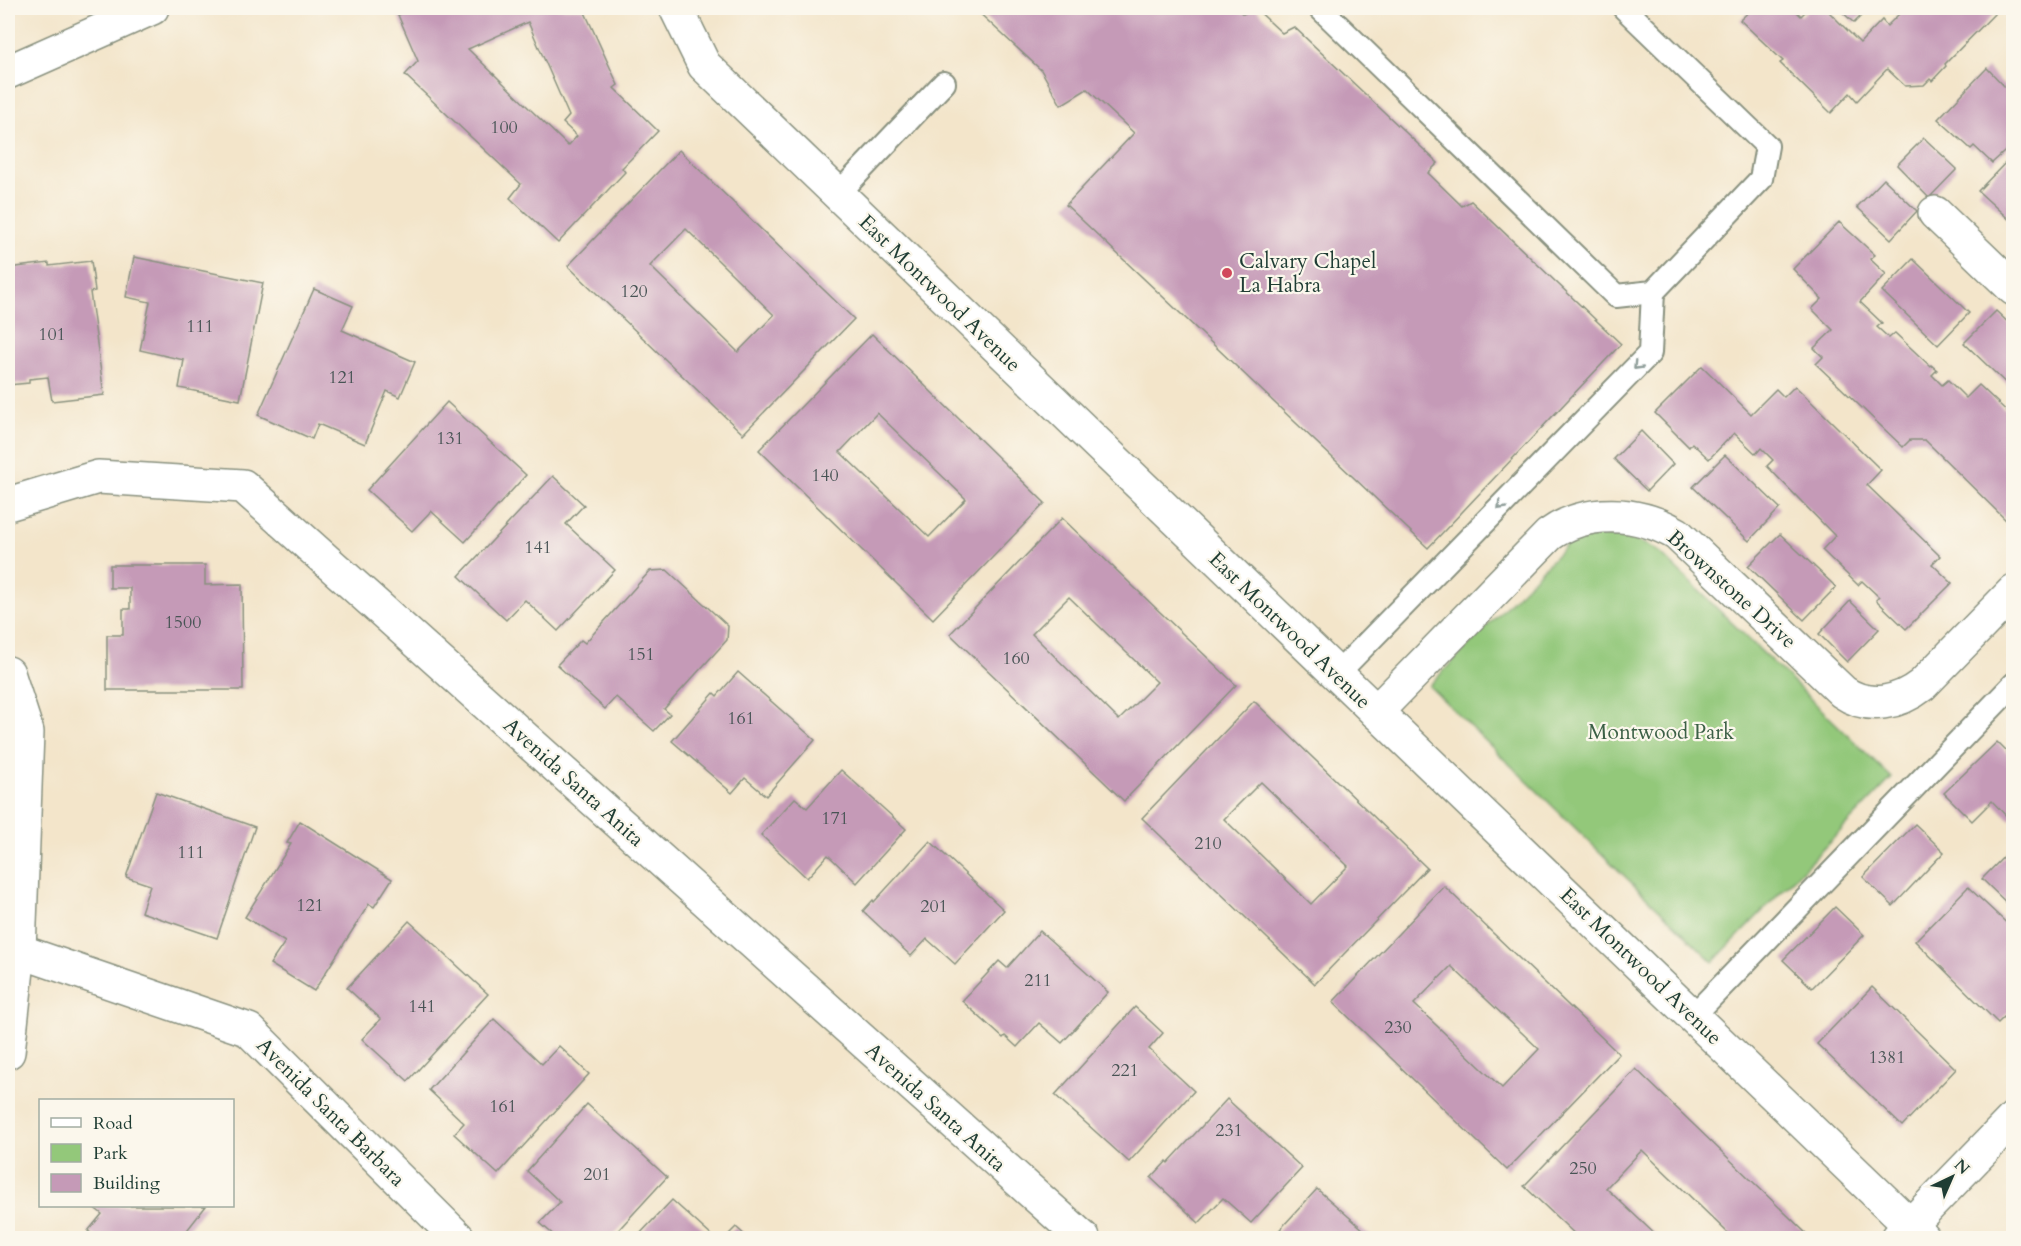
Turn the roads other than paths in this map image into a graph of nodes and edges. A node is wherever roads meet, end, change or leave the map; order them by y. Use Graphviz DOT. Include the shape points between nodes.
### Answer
graph roads {
  1 [pos="152,8"];
  2 [pos="675,8"];
  3 [pos="1320,8"];
  4 [pos="1624,8"];
  5 [pos="8,72"];
  6 [pos="944,83"];
  7 [pos="838,194"];
  8 [pos="1935,213"];
  9 [pos="2013,290"];
  10 [pos="1653,292"];
  11 [pos="8,504"];
  12 [pos="2013,591"];
  13 [pos="8,673"];
  14 [pos="1336,674"];
  15 [pos="2013,684"];
  16 [pos="1376,712"];
  17 [pos="19,951"];
  18 [pos="1693,1016"];
  19 [pos="8,1052"];
  20 [pos="2013,1118"];
  21 [pos="1910,1234"];
  22 [pos="458,1239"];
  23 [pos="1083,1239"];
  1 -- 5 [label="street"];
  2 -- 7 [label="street, East Montwood Avenue" via="704,65"];
  3 -- 10 [label="lane" via="1616,296"];
  4 -- 10 [label="lane" via="1767,146 1761,178"];
  6 -- 7 [label="lane"];
  7 -- 14 [label="street, East Montwood Avenue"];
  8 -- 9 [label="street"];
  10 -- 14 [label="lane, one-way" via="1650,353"];
  11 -- 23 [label="street, Avenida Santa Anita" via="98,477 243,486"];
  12 -- 16 [label="street, Brownstone Drive" via="1922,685 1888,702 1861,701 1844,692 1677,534 1644,520 1589,517 1561,527 1523,561"];
  13 -- 17 [label="street" via="27,732"];
  14 -- 16 [label="street, East Montwood Avenue"];
  15 -- 18 [label="lane"];
  16 -- 18 [label="street, East Montwood Avenue"];
  17 -- 19 [label="street"];
  17 -- 22 [label="street, Avenida Santa Barbara" via="249,1030"];
  18 -- 21 [label="street, East Montwood Avenue"];
  20 -- 21 [label="street"];
}
